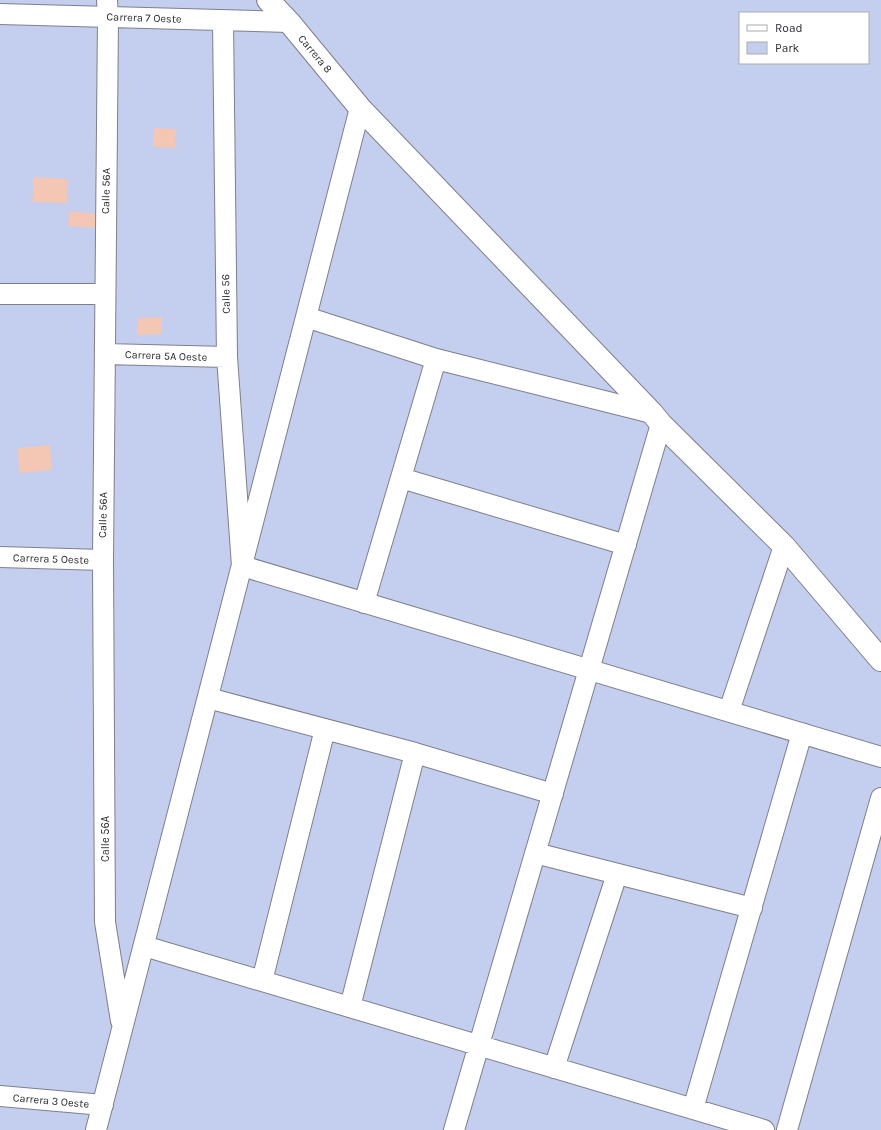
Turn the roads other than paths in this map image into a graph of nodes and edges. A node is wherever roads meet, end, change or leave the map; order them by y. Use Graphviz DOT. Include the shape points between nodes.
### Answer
graph roads {
  1 [pos="268,0"];
  2 [pos="108,9"];
  3 [pos="0,14"];
  4 [pos="223,21"];
  5 [pos="289,22"];
  6 [pos="360,108"];
  7 [pos="0,294"];
  8 [pos="105,294"];
  9 [pos="306,317"];
  10 [pos="105,354"];
  11 [pos="227,357"];
  12 [pos="436,359"];
  13 [pos="656,419"];
  14 [pos="401,478"];
  15 [pos="626,545"];
  16 [pos="784,546"];
  17 [pos="0,557"];
  18 [pos="103,560"];
  19 [pos="242,566"];
  20 [pos="364,603"];
  21 [pos="881,660"];
  22 [pos="589,670"];
  23 [pos="208,698"];
  24 [pos="729,711"];
  25 [pos="326,729"];
  26 [pos="802,733"];
  27 [pos="415,753"];
  28 [pos="881,757"];
  29 [pos="552,794"];
  30 [pos="881,798"];
  31 [pos="535,853"];
  32 [pos="617,874"];
  33 [pos="752,908"];
  34 [pos="144,946"];
  35 [pos="262,981"];
  36 [pos="350,1007"];
  37 [pos="122,1029"];
  38 [pos="479,1046"];
  39 [pos="554,1068"];
  40 [pos="0,1096"];
  41 [pos="103,1105"];
  42 [pos="693,1109"];
  43 [pos="96,1130"];
  44 [pos="454,1130"];
  45 [pos="764,1130"];
  46 [pos="787,1130"];
  1 -- 5 [label="street, Carrera 8"];
  2 -- 3 [label="street, Carrera 7 Oeste"];
  2 -- 4 [label="street, Carrera 7 Oeste"];
  2 -- 8 [label="street, Calle 56A"];
  4 -- 5 [label="street, Carrera 7 Oeste"];
  4 -- 11 [label="street, Calle 56"];
  5 -- 6 [label="street, Carrera 8"];
  6 -- 9 [label="street"];
  6 -- 13 [label="street, Carrera 8"];
  7 -- 8 [label="street"];
  8 -- 10 [label="street, Calle 56A"];
  9 -- 12 [label="street"];
  9 -- 19 [label="street"];
  10 -- 11 [label="street, Carrera 5A Oeste"];
  10 -- 18 [label="street, Calle 56A"];
  11 -- 19 [label="street, Calle 56"];
  12 -- 13 [label="street"];
  12 -- 14 [label="street"];
  13 -- 15 [label="street"];
  13 -- 16 [label="street, Carrera 8"];
  14 -- 15 [label="street"];
  14 -- 20 [label="street"];
  15 -- 22 [label="street"];
  16 -- 21 [label="street, Carrera 8"];
  16 -- 24 [label="street"];
  17 -- 18 [label="street, Carrera 5 Oeste"];
  18 -- 37 [label="street, Calle 56A" via="105,922"];
  19 -- 20 [label="street"];
  19 -- 23 [label="street"];
  20 -- 22 [label="street"];
  22 -- 24 [label="street"];
  22 -- 29 [label="street"];
  23 -- 25 [label="street"];
  23 -- 34 [label="street"];
  24 -- 26 [label="street"];
  25 -- 27 [label="street"];
  25 -- 35 [label="street"];
  26 -- 28 [label="street"];
  26 -- 33 [label="street"];
  27 -- 29 [label="street"];
  27 -- 36 [label="street"];
  29 -- 31 [label="street"];
  30 -- 46 [label="street"];
  31 -- 32 [label="street"];
  31 -- 38 [label="street"];
  32 -- 33 [label="street"];
  32 -- 39 [label="street"];
  33 -- 42 [label="street"];
  34 -- 35 [label="street"];
  34 -- 37 [label="street"];
  35 -- 36 [label="street"];
  36 -- 38 [label="street"];
  37 -- 41 [label="street"];
  38 -- 39 [label="street"];
  38 -- 44 [label="street"];
  39 -- 42 [label="street"];
  40 -- 41 [label="street, Carrera 3 Oeste"];
  41 -- 43 [label="street"];
  42 -- 45 [label="street"];
}
